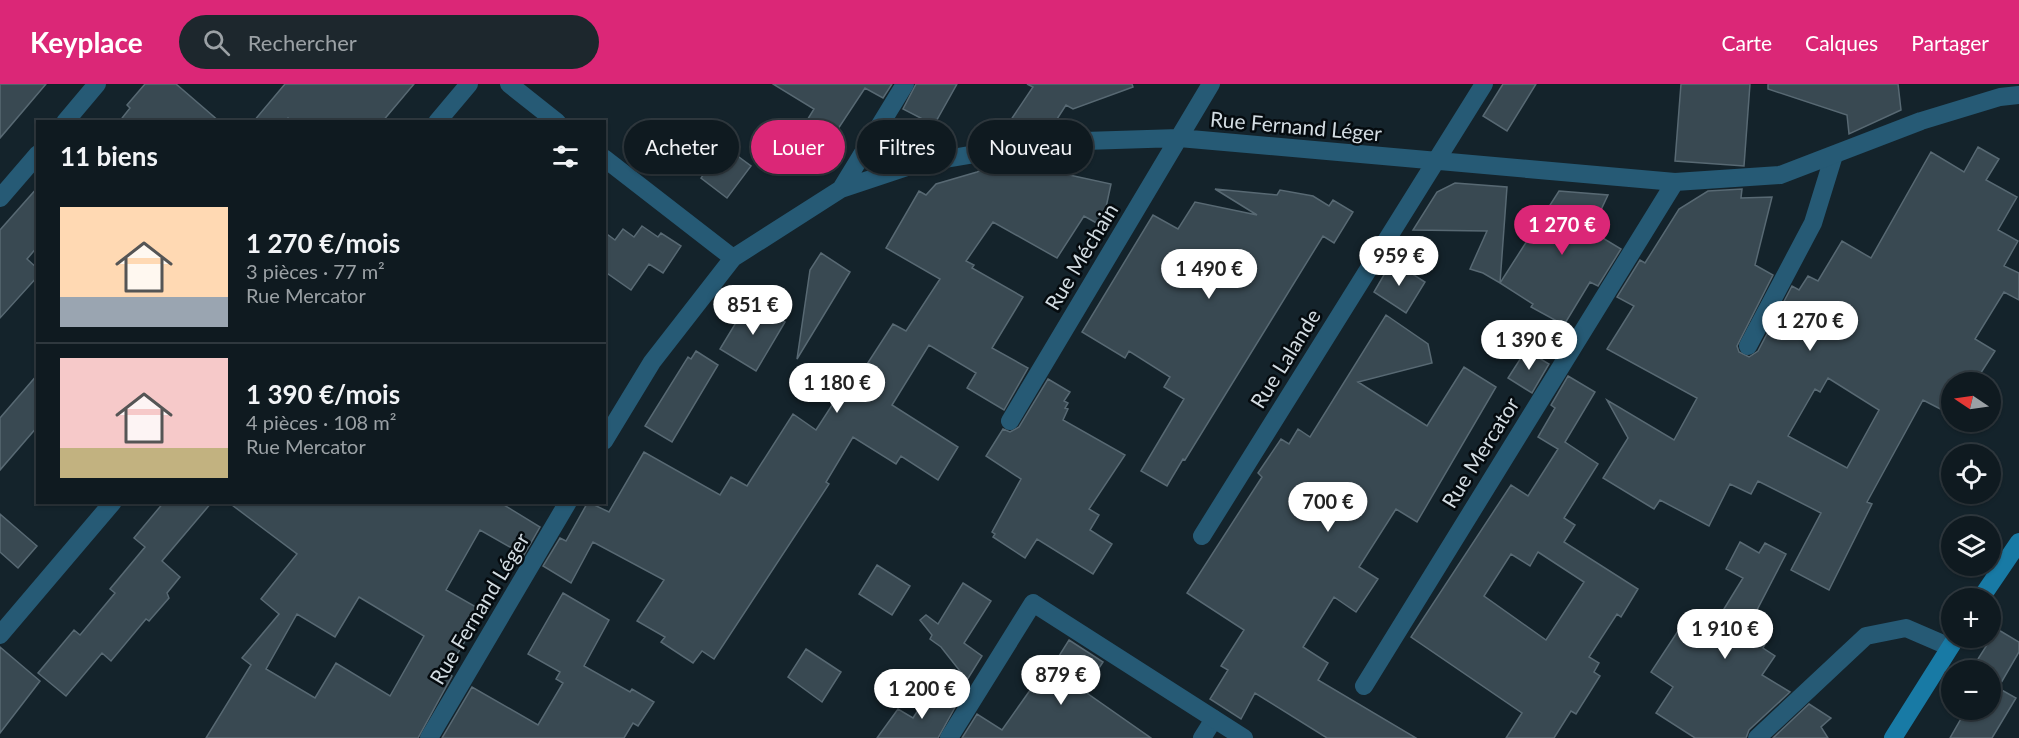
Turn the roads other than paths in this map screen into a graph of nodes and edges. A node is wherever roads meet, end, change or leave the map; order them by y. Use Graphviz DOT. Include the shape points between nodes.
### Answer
graph roads {
  1 [pos="97,84"];
  2 [pos="469,84"];
  3 [pos="509,84"];
  4 [pos="905,84"];
  5 [pos="1211,84"];
  6 [pos="1484,84"];
  7 [pos="2019,95"];
  8 [pos="67,120"];
  9 [pos="439,120"];
  10 [pos="554,120"];
  11 [pos="1179,138"];
  12 [pos="36,156"];
  13 [pos="1834,156"];
  14 [pos="606,160"];
  15 [pos="1434,162"];
  16 [pos="1675,182"];
  17 [pos="841,189"];
  18 [pos="0,198"];
  19 [pos="733,258"];
  20 [pos="1748,346"];
  21 [pos="1010,421"];
  22 [pos="606,438"];
  23 [pos="111,504"];
  24 [pos="567,504"];
  25 [pos="1202,536"];
  26 [pos="2019,542"];
  27 [pos="1989,588"];
  28 [pos="0,635"];
  29 [pos="1941,638"];
  30 [pos="1949,648"];
  31 [pos="1364,686"];
  32 [pos="1214,719"];
  33 [pos="429,738"];
  34 [pos="949,738"];
  35 [pos="1202,738"];
  36 [pos="1244,738"];
  37 [pos="1758,738"];
  38 [pos="1893,738"];
  1 -- 8 [label="street"];
  2 -- 9 [label="street"];
  3 -- 10 [label="street"];
  4 -- 17 [label="street"];
  5 -- 11 [label="street, Rue Méchain"];
  6 -- 15 [label="street, Rue Lalande"];
  7 -- 13 [label="street, Rue Fernand Léger" via="1921,121"];
  11 -- 15 [label="street, Rue Fernand Léger"];
  11 -- 17 [label="street, Rue Fernand Léger" via="1084,141 999,150 916,164"];
  11 -- 21 [label="street, Rue Méchain"];
  12 -- 18 [label="street"];
  13 -- 16 [label="street, Rue Fernand Léger" via="1780,175"];
  13 -- 20 [label="street" via="1813,223"];
  14 -- 19 [label="street"];
  15 -- 16 [label="street, Rue Fernand Léger"];
  15 -- 25 [label="street, Rue Lalande"];
  16 -- 31 [label="street, Rue Mercator"];
  17 -- 19 [label="street, Rue Fernand Léger"];
  19 -- 22 [label="street, Rue Fernand Léger" via="652,362"];
  23 -- 28 [label="street"];
  24 -- 33 [label="street, Rue Fernand Léger"];
  26 -- 27 [label="street"];
  29 -- 37 [label="street" via="1906,628 1866,636"];
  30 -- 38 [label="street"];
  32 -- 34 [label="street" via="1033,603"];
  32 -- 35 [label="street"];
  32 -- 36 [label="street"];
}
